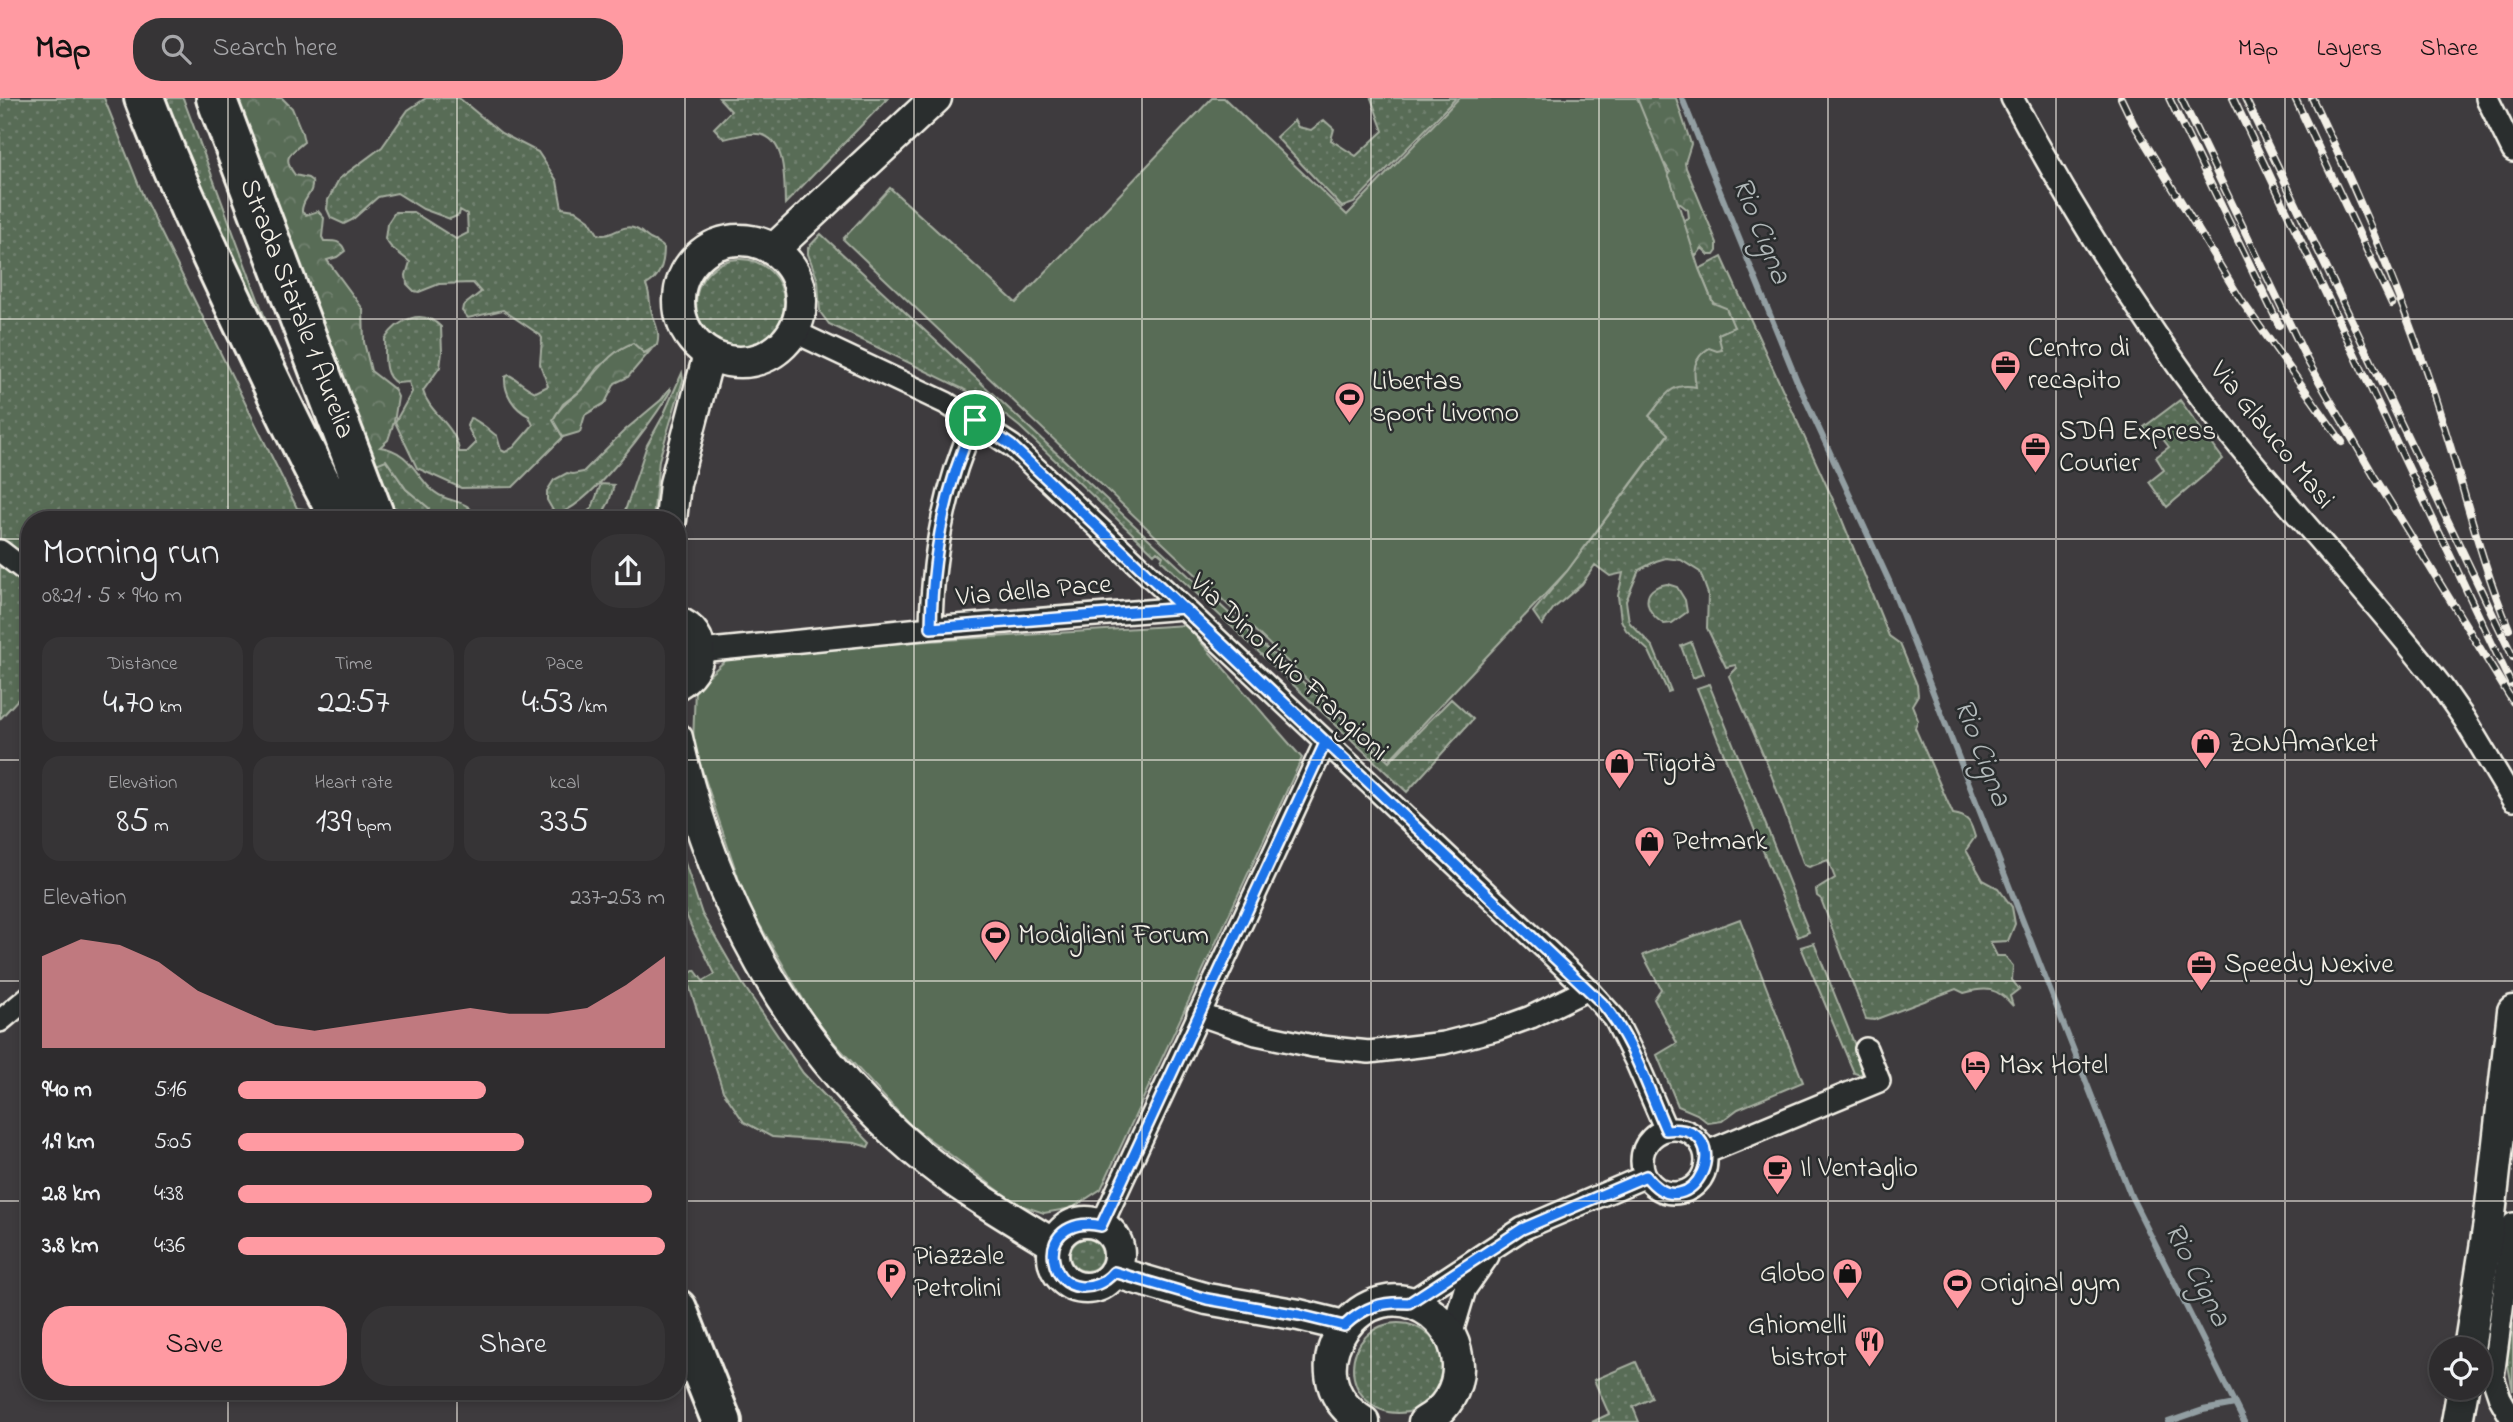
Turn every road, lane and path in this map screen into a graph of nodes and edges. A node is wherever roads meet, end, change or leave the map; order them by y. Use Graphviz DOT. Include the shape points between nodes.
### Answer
graph roads {
  1 [pos="144,98"];
  2 [pos="193,98"];
  3 [pos="216,98"];
  4 [pos="927,98"];
  5 [pos="936,98"];
  6 [pos="2012,98"];
  7 [pos="2487,98"];
  8 [pos="907,124"];
  9 [pos="2513,151"];
  10 [pos="773,250"];
  11 [pos="793,331"];
  12 [pos="709,354"];
  13 [pos="975,420"];
  14 [pos="336,511"];
  15 [pos="348,511"];
  16 [pos="373,511"];
  17 [pos="672,511"];
  18 [pos="0,551"];
  19 [pos="21,567"];
  20 [pos="1184,608"];
  21 [pos="686,628"];
  22 [pos="931,628"];
  23 [pos="699,647"];
  24 [pos="686,679"];
  25 [pos="1325,743"];
  26 [pos="686,776"];
  27 [pos="2511,796"];
  28 [pos="1588,989"];
  29 [pos="21,1004"];
  30 [pos="2513,1012"];
  31 [pos="1198,1014"];
  32 [pos="0,1021"];
  33 [pos="1866,1049"];
  34 [pos="1666,1130"];
  35 [pos="1705,1153"];
  36 [pos="1646,1176"];
  37 [pos="2501,1223"];
  38 [pos="1101,1226"];
  39 [pos="1055,1245"];
  40 [pos="1495,1246"];
  41 [pos="1114,1272"];
  42 [pos="1409,1303"];
  43 [pos="1344,1326"];
  44 [pos="686,1332"];
  45 [pos="1451,1336"];
  46 [pos="2472,1337"];
  47 [pos="686,1397"];
  48 [pos="2461,1400"];
  49 [pos="1437,1417"];
  50 [pos="2513,1421"];
  51 [pos="696,1422"];
  52 [pos="722,1422"];
  53 [pos="1364,1422"];
  54 [pos="2457,1422"];
  1 -- 14 [label="highway" via="199,230"];
  2 -- 15 [label="highway, Strada Statale 1 Aurelia"];
  3 -- 16 [label="highway, Strada Statale 1 Aurelia"];
  4 -- 8 [label="street"];
  5 -- 8 [label="street"];
  6 -- 27 [label="street, Via Glauco Masi" via="2125,290 2195,388 2424,663"];
  7 -- 9 [label="street"];
  8 -- 10 [label="street"];
  10 -- 11 [label="street" via="792,270 799,286 801,305"];
  10 -- 12 [label="street" via="746,241 724,243 705,252 689,268 679,299 682,320 692,339"];
  11 -- 12 [label="street" via="773,352 756,360 727,361"];
  11 -- 13 [label="street, Via Dino Livio Frangioni"];
  12 -- 17 [label="street"];
  13 -- 20 [label="street, Via Dino Livio Frangioni" via="1012,446"];
  13 -- 22 [label="street, Via della Pace" via="941,522"];
  18 -- 19 [label="street"];
  20 -- 22 [label="street, Via della Pace"];
  20 -- 25 [label="street, Via Dino Livio Frangioni"];
  21 -- 23 [label="street"];
  22 -- 23 [label="street, Via della Pace" via="710,650"];
  23 -- 24 [label="street" via="695,669"];
  25 -- 28 [label="street, Via Dino Livio Frangioni"];
  25 -- 31 [label="street"];
  26 -- 39 [label="street" via="726,896 754,953 806,1034 864,1103 915,1150"];
  28 -- 31 [label="street" via="1498,1029 1444,1043 1369,1052 1256,1034"];
  28 -- 34 [label="street, Via Dino Livio Frangioni" via="1615,1019"];
  29 -- 32 [label="street"];
  30 -- 37 [label="street"];
  31 -- 38 [label="street"];
  33 -- 35 [label="street" via="1880,1081"];
  34 -- 35 [label="street" via="1686,1131"];
  34 -- 36 [label="street" via="1645,1149"];
  35 -- 36 [label="street" via="1702,1177 1691,1188 1666,1192"];
  36 -- 40 [label="street" via="1552,1215"];
  37 -- 46 [label="street"];
  37 -- 50 [label="street" via="2493,1377"];
  38 -- 39 [label="street" via="1074,1225"];
  38 -- 41 [label="street" via="1110,1232 1119,1251"];
  39 -- 41 [label="street" via="1056,1269 1074,1286 1097,1286"];
  40 -- 42 [label="street"];
  40 -- 45 [label="street" via="1465,1289"];
  41 -- 43 [label="street" via="1207,1299"];
  42 -- 43 [label="street" via="1373,1305"];
  42 -- 45 [label="street" via="1440,1321"];
  43 -- 53 [label="street" via="1334,1343 1332,1382 1340,1400"];
  44 -- 52 [label="highway"];
  45 -- 49 [label="street" via="1458,1373"];
  47 -- 51 [label="highway"];
  48 -- 54 [label="street"];
}
